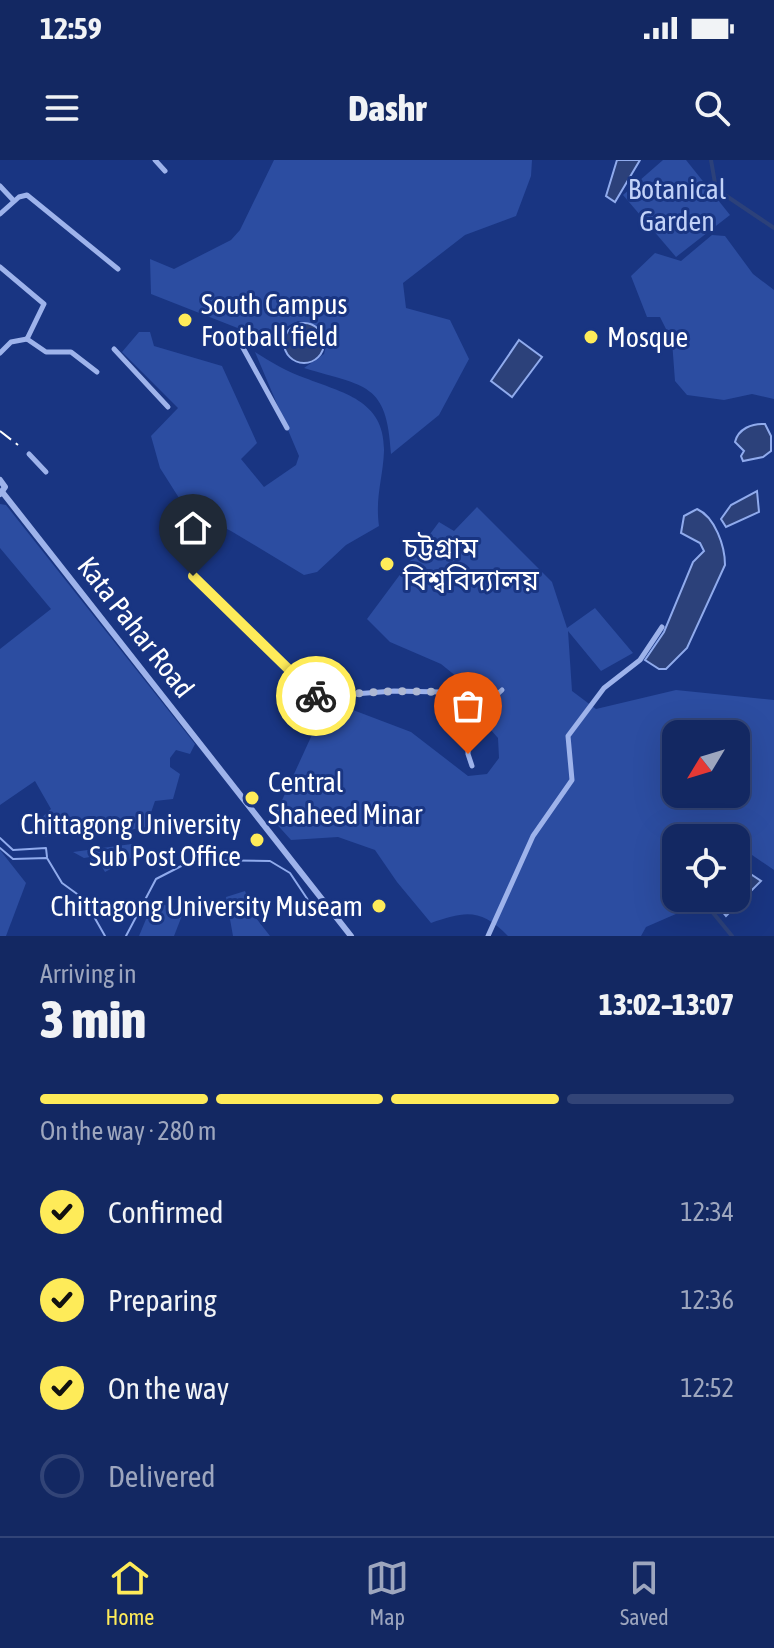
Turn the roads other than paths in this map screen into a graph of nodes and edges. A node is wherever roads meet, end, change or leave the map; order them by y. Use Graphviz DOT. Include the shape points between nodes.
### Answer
graph roads {
  1 [pos="155,160"];
  2 [pos="165,171"];
  3 [pos="0,186"];
  4 [pos="14,201"];
  5 [pos="0,214"];
  6 [pos="0,267"];
  7 [pos="118,269"];
  8 [pos="27,339"];
  9 [pos="242,346"];
  10 [pos="114,349"];
  11 [pos="0,353"];
  12 [pos="97,372"];
  13 [pos="168,407"];
  14 [pos="287,428"];
  15 [pos="29,454"];
  16 [pos="46,472"];
  17 [pos="0,480"];
  18 [pos="1,493"];
  19 [pos="8,499"];
  20 [pos="193,576"];
  21 [pos="662,627"];
  22 [pos="502,690"];
  23 [pos="468,721"];
  24 [pos="472,766"];
  25 [pos="228,779"];
  26 [pos="351,936"];
  27 [pos="488,936"];
  1 -- 2 [label="street"];
  3 -- 4 [label="street"];
  4 -- 5 [label="street"];
  4 -- 7 [label="street" via="23,195 36,201"];
  6 -- 8 [label="street" via="44,304"];
  8 -- 11 [label="street" via="11,342"];
  8 -- 12 [label="street" via="46,352 71,352"];
  9 -- 14 [label="street"];
  10 -- 13 [label="street"];
  15 -- 16 [label="street"];
  17 -- 18 [label="street" via="5,484"];
  18 -- 25 [label="street, Kata Pahar Road"];
  19 -- 25 [label="street, Kata Pahar Road"];
  20 -- 23 [label="street" via="314,697 440,692"];
  21 -- 27 [label="street" via="640,660 604,688 568,736 572,780 533,836"];
  22 -- 23 [label="street"];
  23 -- 24 [label="street"];
  25 -- 26 [label="street, Kata Pahar Road"];
}
